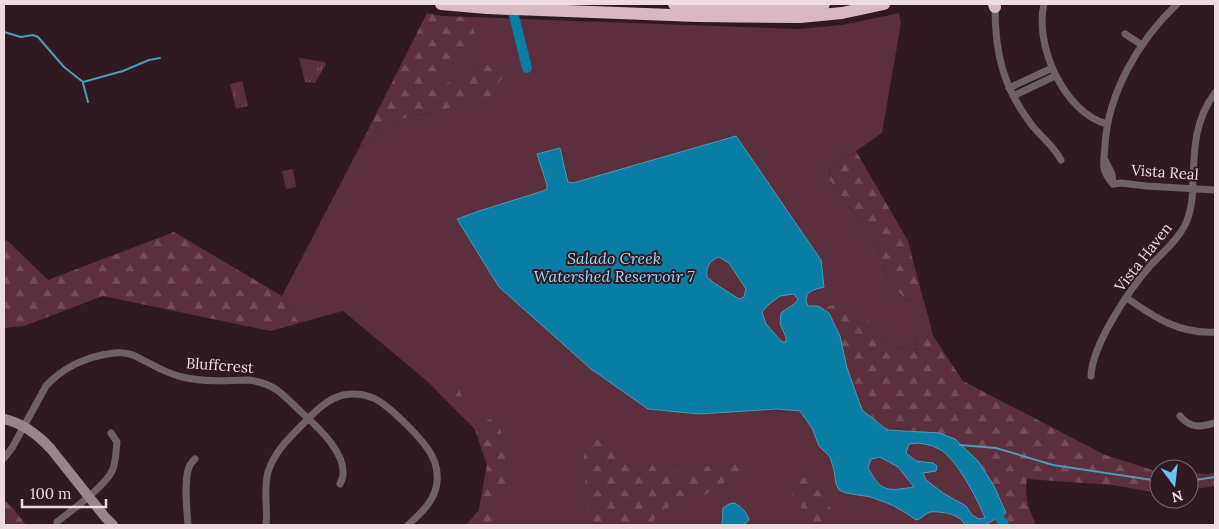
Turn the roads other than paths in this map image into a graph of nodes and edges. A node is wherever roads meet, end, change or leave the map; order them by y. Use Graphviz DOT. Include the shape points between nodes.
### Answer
graph roads {
  1 [pos="441,4"];
  2 [pos="674,4"];
  3 [pos="824,4"];
  4 [pos="884,4"];
  5 [pos="1044,4"];
  6 [pos="1177,4"];
  7 [pos="995,5"];
  8 [pos="1125,34"];
  9 [pos="1142,44"];
  10 [pos="1052,68"];
  11 [pos="1055,76"];
  12 [pos="1032,77"];
  13 [pos="1036,85"];
  14 [pos="1009,88"];
  15 [pos="1215,93"];
  16 [pos="1013,96"];
  17 [pos="1107,124"];
  18 [pos="1061,160"];
  19 [pos="1193,189"];
  20 [pos="1215,190"];
  21 [pos="1127,298"];
  22 [pos="1215,332"];
  23 [pos="1091,376"];
  24 [pos="1180,416"];
  25 [pos="309,418"];
  26 [pos="4,420"];
  27 [pos="1215,423"];
  28 [pos="24,428"];
  29 [pos="111,433"];
  30 [pos="4,458"];
  31 [pos="195,459"];
  32 [pos="340,484"];
  33 [pos="89,496"];
  34 [pos="57,525"];
  35 [pos="113,525"];
  36 [pos="188,525"];
  37 [pos="266,525"];
  38 [pos="408,525"];
  1 -- 4 [label="highway" via="800,17"];
  2 -- 3 [label="highway"];
  5 -- 10 [label="street" via="1044,44"];
  6 -- 9 [label="street"];
  7 -- 14 [label="street" via="995,33"];
  8 -- 9 [label="street"];
  9 -- 17 [label="street" via="1116,95"];
  10 -- 11 [label="street"];
  10 -- 12 [label="street"];
  11 -- 13 [label="street"];
  11 -- 17 [label="street" via="1074,102"];
  12 -- 13 [label="street"];
  12 -- 14 [label="street"];
  13 -- 16 [label="street"];
  14 -- 16 [label="street"];
  15 -- 19 [label="street, Vista Haven" via="1198,127"];
  16 -- 18 [label="street"];
  17 -- 19 [label="street, Vista Real" via="1104,158 1113,184"];
  19 -- 20 [label="street, Vista Real"];
  19 -- 21 [label="street, Vista Haven" via="1191,210 1183,229 1148,268"];
  21 -- 22 [label="street" via="1175,326 1198,332"];
  21 -- 23 [label="street, Vista Haven" via="1099,347"];
  24 -- 27 [label="street" via="1192,426"];
  25 -- 28 [label="street, Bluffcrest" via="278,391 260,382 208,382 182,377 133,355 113,353 79,361 53,378"];
  25 -- 32 [label="street, Bluffcrest" via="339,454 344,472"];
  25 -- 37 [label="street" via="281,447 270,467 265,489"];
  25 -- 38 [label="street" via="340,396 362,395 384,404 423,442 435,462 437,482 428,506"];
  26 -- 28 [label="street"];
  28 -- 30 [label="street, Bluffcrest"];
  28 -- 33 [label="street" via="51,449"];
  29 -- 33 [label="street" via="117,442 114,467 110,477"];
  31 -- 36 [label="street" via="190,465 187,482"];
  33 -- 34 [label="street"];
  33 -- 35 [label="street"];
}
